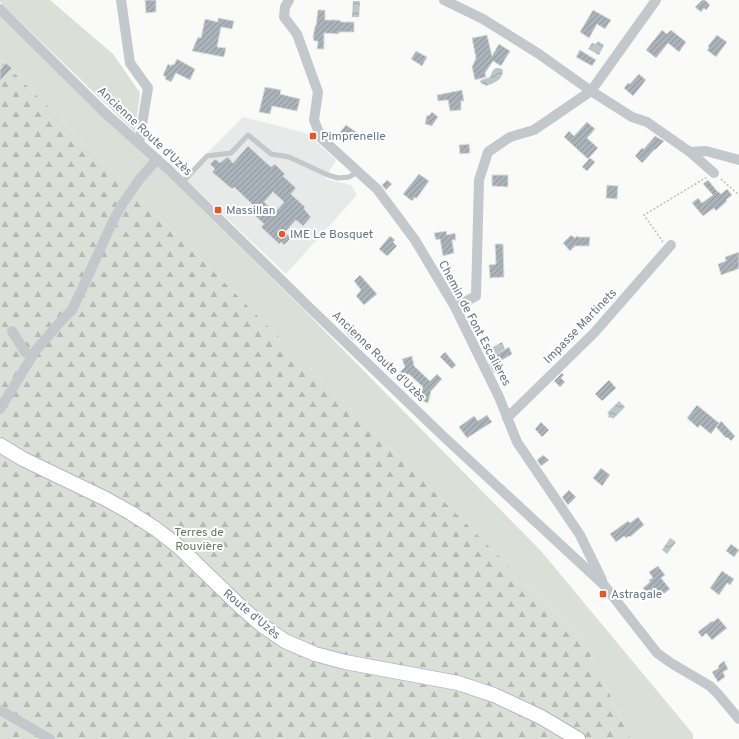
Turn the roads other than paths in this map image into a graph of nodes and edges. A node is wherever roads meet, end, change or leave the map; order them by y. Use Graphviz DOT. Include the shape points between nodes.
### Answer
graph roads {
  1 [pos="121,0"];
  2 [pos="289,0"];
  3 [pos="444,0"];
  4 [pos="656,0"];
  5 [pos="0,9"];
  6 [pos="591,91"];
  7 [pos="139,143"];
  8 [pos="690,152"];
  9 [pos="157,159"];
  10 [pos="739,160"];
  11 [pos="358,172"];
  12 [pos="714,173"];
  13 [pos="182,183"];
  14 [pos="669,247"];
  15 [pos="455,308"];
  16 [pos="12,330"];
  17 [pos="32,356"];
  18 [pos="0,409"];
  19 [pos="507,418"];
  20 [pos="0,445"];
  21 [pos="604,585"];
  22 [pos="0,710"];
  23 [pos="739,719"];
  24 [pos="576,738"];
  25 [pos="50,739"];
  1 -- 7 [label="street" via="130,63 148,88"];
  2 -- 11 [label="street, Chemin de Font Escalières" via="284,17 297,34 318,92 314,120 321,138"];
  3 -- 6 [label="street" via="484,19"];
  4 -- 6 [label="street"];
  5 -- 7 [label="street, Ancienne Route d'Uzès"];
  6 -- 8 [label="street" via="632,116 647,122"];
  6 -- 15 [label="street" via="534,130 510,137 488,152 479,180 476,296"];
  7 -- 9 [label="street, Ancienne Route d'Uzès"];
  8 -- 10 [label="street" via="706,151"];
  8 -- 12 [label="street"];
  9 -- 13 [label="street, Ancienne Route d'Uzès"];
  9 -- 17 [label="street" via="123,203 72,310"];
  11 -- 13 [label="lane" via="349,177 338,178 328,175 289,157 271,154 248,135 230,153 207,156"];
  11 -- 15 [label="street, Chemin de Font Escalières" via="377,189 415,240"];
  13 -- 21 [label="street, Ancienne Route d'Uzès" via="427,421"];
  14 -- 19 [label="street, Impasse Martinets" via="594,333"];
  15 -- 19 [label="street, Chemin de Font Escalières"];
  16 -- 17 [label="street" via="25,352"];
  17 -- 18 [label="street"];
  19 -- 21 [label="street, Chemin de Font Escalières" via="517,442 580,535"];
  20 -- 24 [label="main road, Route d'Uzès" via="23,459 106,499 156,529 179,547 242,608 285,641 315,654 345,662 458,683 494,694"];
  21 -- 23 [label="street, Ancienne Route d'Uzès" via="657,653 710,686"];
  22 -- 25 [label="street"];
}
